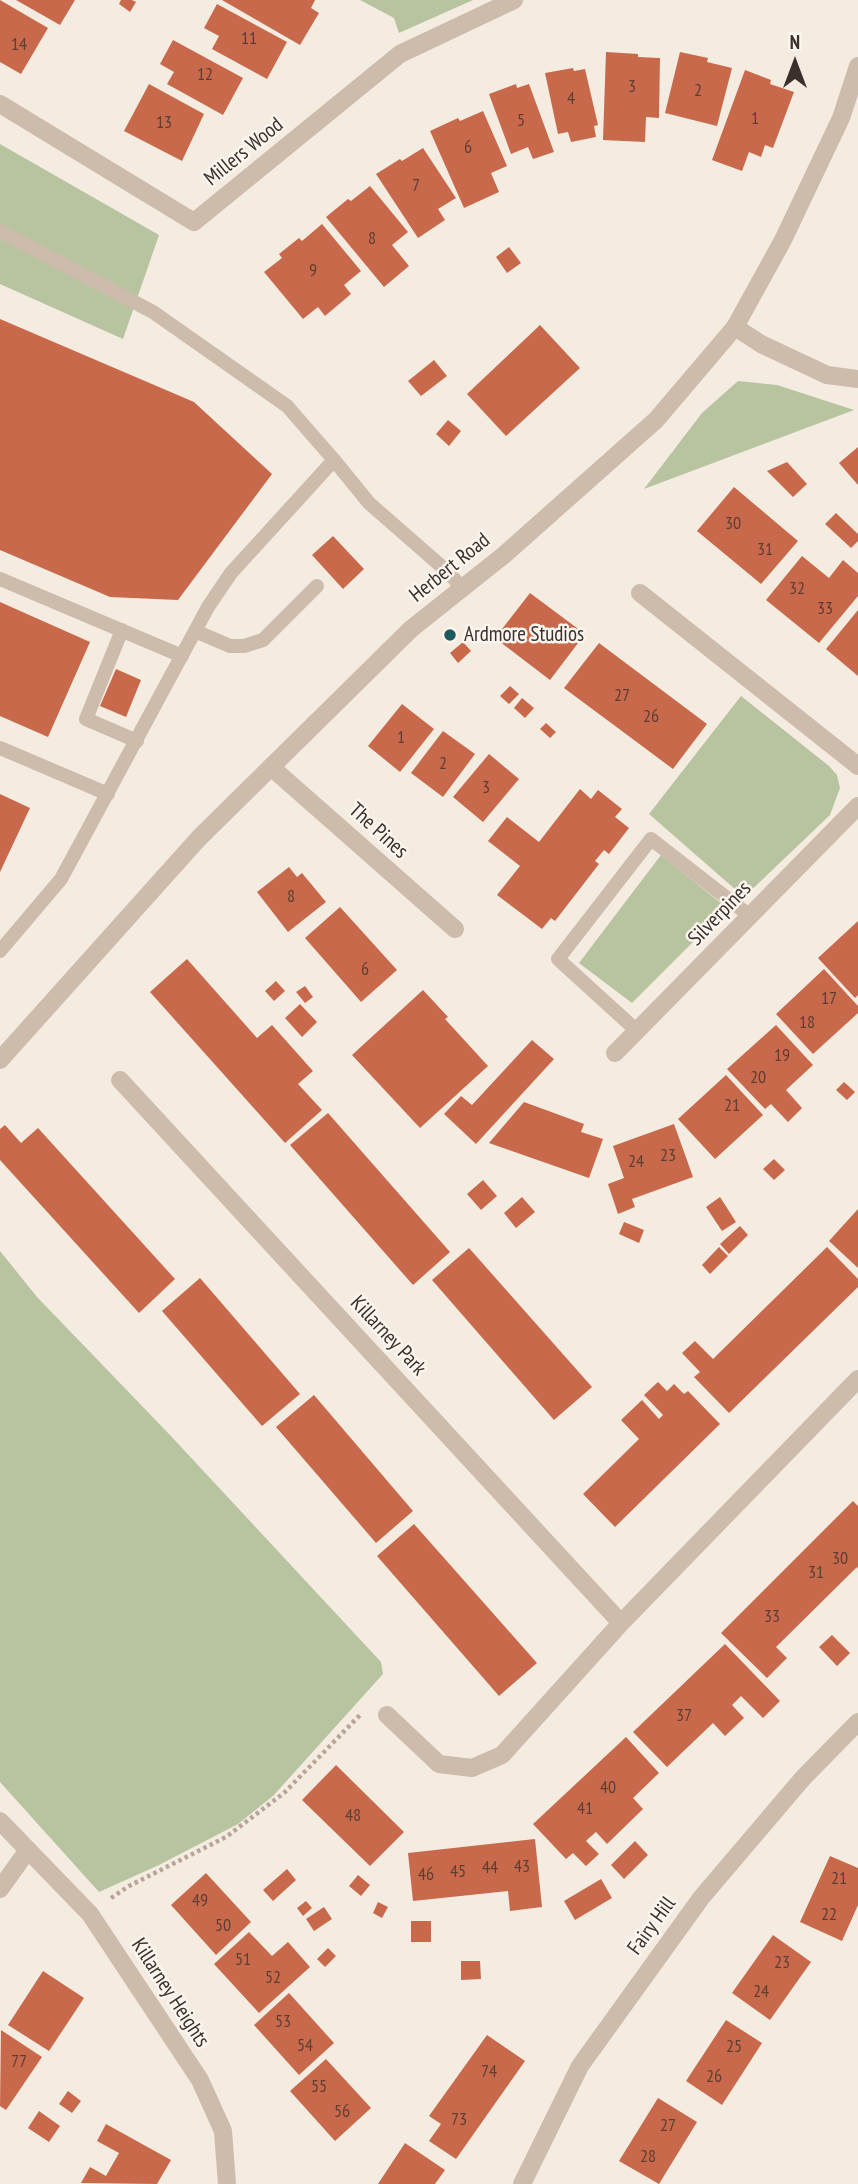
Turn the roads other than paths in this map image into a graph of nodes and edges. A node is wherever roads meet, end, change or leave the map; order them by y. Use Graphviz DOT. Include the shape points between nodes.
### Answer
graph roads {
  1 [pos="514,0"];
  2 [pos="858,66"];
  3 [pos="0,104"];
  4 [pos="0,231"];
  5 [pos="735,327"];
  6 [pos="858,379"];
  7 [pos="334,460"];
  8 [pos="0,579"];
  9 [pos="317,586"];
  10 [pos="462,588"];
  11 [pos="640,593"];
  12 [pos="122,631"];
  13 [pos="195,631"];
  14 [pos="182,656"];
  15 [pos="137,741"];
  16 [pos="0,748"];
  17 [pos="858,766"];
  18 [pos="271,767"];
  19 [pos="108,794"];
  20 [pos="858,806"];
  21 [pos="750,916"];
  22 [pos="455,929"];
  23 [pos="0,951"];
  24 [pos="637,1031"];
  25 [pos="615,1053"];
  26 [pos="0,1060"];
  27 [pos="120,1080"];
  28 [pos="858,1379"];
  29 [pos="621,1623"];
  30 [pos="387,1715"];
  31 [pos="858,1722"];
  32 [pos="0,1821"];
  33 [pos="28,1850"];
  34 [pos="0,1889"];
  35 [pos="227,2184"];
  36 [pos="522,2184"];
  1 -- 3 [label="street, Millers Wood" via="400,54 194,222"];
  2 -- 5 [label="street, Herbert Road" via="841,118 801,203"];
  4 -- 7 [label="lane" via="153,312 287,405"];
  5 -- 6 [label="street" via="827,375"];
  5 -- 10 [label="street, Herbert Road" via="656,420"];
  7 -- 10 [label="lane" via="369,503"];
  7 -- 13 [label="lane" via="231,573"];
  8 -- 12 [label="lane"];
  9 -- 13 [label="lane" via="263,640 230,646"];
  10 -- 18 [label="street, Herbert Road" via="411,629"];
  11 -- 17 [label="street"];
  12 -- 14 [label="lane"];
  12 -- 15 [label="lane" via="86,719"];
  13 -- 14 [label="lane"];
  14 -- 15 [label="lane"];
  15 -- 19 [label="lane"];
  16 -- 19 [label="lane"];
  18 -- 22 [label="street, The Pines"];
  18 -- 26 [label="street, Herbert Road" via="199,838"];
  19 -- 23 [label="lane" via="61,880"];
  20 -- 21 [label="street, Silverpines"];
  21 -- 24 [label="street, Silverpines"];
  21 -- 24 [label="lane" via="651,839 558,959"];
  24 -- 25 [label="street, Silverpines"];
  27 -- 29 [label="street, Killarney Park"];
  28 -- 29 [label="street"];
  29 -- 30 [label="street" via="502,1755 472,1768 439,1764"];
  31 -- 36 [label="street, Fairy Hill" via="803,1777 701,1898 580,2066"];
  32 -- 33 [label="street, Killarney Heights"];
  33 -- 34 [label="street"];
  33 -- 35 [label="street, Killarney Heights" via="90,1914 200,2080 223,2131"];
}
